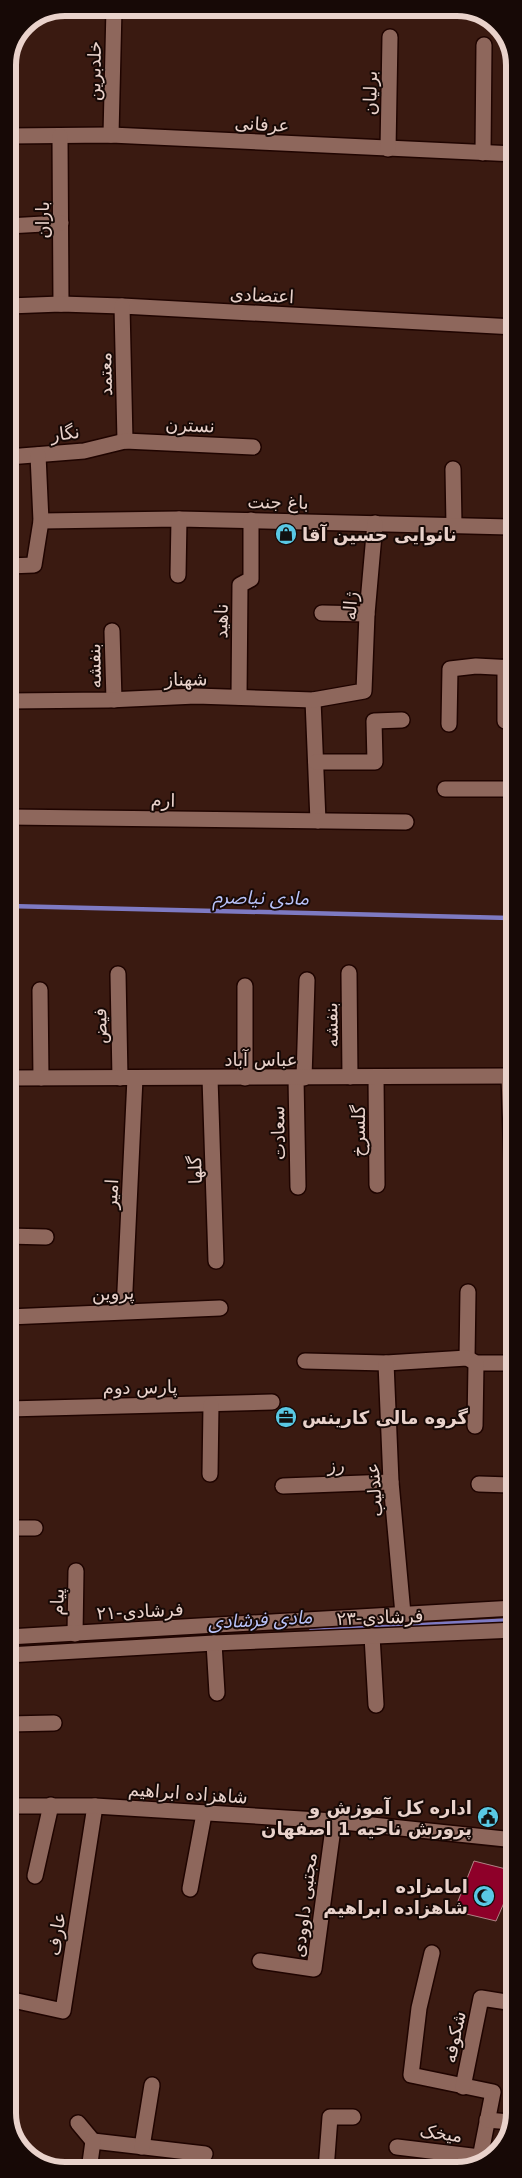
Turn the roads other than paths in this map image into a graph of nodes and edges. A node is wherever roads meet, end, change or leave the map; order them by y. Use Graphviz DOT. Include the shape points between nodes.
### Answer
graph roads {
  1 [pos="114,16"];
  2 [pos="390,37"];
  3 [pos="484,45"];
  4 [pos="111,135"];
  5 [pos="16,136"];
  6 [pos="60,136"];
  7 [pos="388,149"];
  8 [pos="482,153"];
  9 [pos="506,154"];
  10 [pos="61,223"];
  11 [pos="16,226"];
  12 [pos="61,304"];
  13 [pos="16,306"];
  14 [pos="122,306"];
  15 [pos="506,327"];
  16 [pos="125,442"];
  17 [pos="253,447"];
  18 [pos="38,455"];
  19 [pos="16,456"];
  20 [pos="453,469"];
  21 [pos="180,519"];
  22 [pos="251,520"];
  23 [pos="41,521"];
  24 [pos="375,523"];
  25 [pos="454,525"];
  26 [pos="506,527"];
  27 [pos="16,566"];
  28 [pos="178,576"];
  29 [pos="322,613"];
  30 [pos="367,614"];
  31 [pos="112,631"];
  32 [pos="506,667"];
  33 [pos="364,691"];
  34 [pos="239,697"];
  35 [pos="114,700"];
  36 [pos="313,700"];
  37 [pos="16,701"];
  38 [pos="506,708"];
  39 [pos="402,720"];
  40 [pos="505,721"];
  41 [pos="449,724"];
  42 [pos="316,762"];
  43 [pos="444,789"];
  44 [pos="506,789"];
  45 [pos="16,817"];
  46 [pos="318,821"];
  47 [pos="406,822"];
  48 [pos="349,973"];
  49 [pos="118,974"];
  50 [pos="306,980"];
  51 [pos="246,986"];
  52 [pos="40,990"];
  53 [pos="506,1076"];
  54 [pos="350,1077"];
  55 [pos="376,1077"];
  56 [pos="16,1078"];
  57 [pos="41,1078"];
  58 [pos="127,1078"];
  59 [pos="210,1078"];
  60 [pos="245,1078"];
  61 [pos="300,1078"];
  62 [pos="377,1186"];
  63 [pos="298,1187"];
  64 [pos="16,1236"];
  65 [pos="46,1238"];
  66 [pos="216,1261"];
  67 [pos="468,1292"];
  68 [pos="220,1308"];
  69 [pos="124,1311"];
  70 [pos="16,1317"];
  71 [pos="305,1361"];
  72 [pos="472,1361"];
  73 [pos="386,1363"];
  74 [pos="506,1363"];
  75 [pos="272,1402"];
  76 [pos="211,1405"];
  77 [pos="16,1409"];
  78 [pos="474,1426"];
  79 [pos="210,1474"];
  80 [pos="391,1482"];
  81 [pos="480,1484"];
  82 [pos="506,1485"];
  83 [pos="283,1486"];
  84 [pos="16,1528"];
  85 [pos="35,1528"];
  86 [pos="76,1571"];
  87 [pos="506,1608"];
  88 [pos="403,1614"];
  89 [pos="506,1630"];
  90 [pos="75,1634"];
  91 [pos="16,1636"];
  92 [pos="372,1636"];
  93 [pos="214,1643"];
  94 [pos="16,1655"];
  95 [pos="217,1693"];
  96 [pos="376,1705"];
  97 [pos="54,1723"];
  98 [pos="16,1724"];
  99 [pos="51,1805"];
  100 [pos="16,1806"];
  101 [pos="95,1806"];
  102 [pos="204,1814"];
  103 [pos="334,1821"];
  104 [pos="506,1839"];
  105 [pos="35,1876"];
  106 [pos="190,1889"];
  107 [pos="432,1953"];
  108 [pos="260,1960"];
  109 [pos="16,2001"];
  110 [pos="506,2003"];
  111 [pos="152,2085"];
  112 [pos="462,2087"];
  113 [pos="353,2118"];
  114 [pos="487,2120"];
  115 [pos="505,2121"];
  116 [pos="78,2123"];
  117 [pos="93,2141"];
  118 [pos="142,2147"];
  119 [pos="398,2147"];
  120 [pos="205,2154"];
  121 [pos="480,2156"];
  122 [pos="473,2159"];
  123 [pos="90,2162"];
  124 [pos="327,2162"];
  1 -- 4 [label="street, خلدبرین"];
  2 -- 7 [label="street, برلیان"];
  3 -- 8 [label="street"];
  4 -- 6 [label="street, عرفانی"];
  4 -- 7 [label="street, عرفانی"];
  5 -- 6 [label="street, عرفانی"];
  6 -- 10 [label="street, باران"];
  7 -- 8 [label="street, عرفانی"];
  8 -- 9 [label="street, عرفانی"];
  10 -- 11 [label="street"];
  10 -- 12 [label="street, باران"];
  12 -- 13 [label="street, اعتضادی"];
  12 -- 14 [label="street, اعتضادی"];
  14 -- 15 [label="street, اعتضادی"];
  14 -- 16 [label="street, معتمد"];
  16 -- 17 [label="street, نسترن"];
  16 -- 18 [label="street, نگار"];
  18 -- 19 [label="street, نگار"];
  18 -- 23 [label="street"];
  20 -- 25 [label="street"];
  21 -- 22 [label="street, باغ جنت"];
  21 -- 23 [label="street, باغ جنت"];
  21 -- 28 [label="street"];
  22 -- 24 [label="street, باغ جنت"];
  22 -- 34 [label="street, ناهید" via="251,579 240,585"];
  23 -- 27 [label="street" via="34,565"];
  24 -- 25 [label="street, باغ جنت"];
  24 -- 30 [label="street, ژاله"];
  25 -- 26 [label="street, باغ جنت"];
  29 -- 30 [label="street"];
  30 -- 33 [label="street, ژاله"];
  31 -- 35 [label="street, بنفشه"];
  32 -- 41 [label="street" via="450,669"];
  33 -- 36 [label="street, شهناز"];
  34 -- 35 [label="street, شهناز"];
  34 -- 36 [label="street, شهناز"];
  35 -- 37 [label="street, شهناز"];
  36 -- 42 [label="street"];
  38 -- 40 [label="street"];
  39 -- 42 [label="street" via="374,721 375,762"];
  42 -- 46 [label="street"];
  43 -- 44 [label="street"];
  45 -- 46 [label="street, ارم"];
  46 -- 47 [label="street, ارم"];
  48 -- 54 [label="street, بنفشه"];
  49 -- 58 [label="street, فیض"];
  50 -- 61 [label="street, سعادت"];
  51 -- 60 [label="street"];
  52 -- 57 [label="street"];
  53 -- 55 [label="street, عباس آباد"];
  54 -- 55 [label="street, عباس آباد"];
  54 -- 61 [label="street, عباس آباد"];
  55 -- 62 [label="street, گلسرخ"];
  56 -- 57 [label="street, عباس آباد"];
  57 -- 58 [label="street, عباس آباد"];
  58 -- 59 [label="street, عباس آباد"];
  58 -- 69 [label="street, امیر"];
  59 -- 60 [label="street, عباس آباد"];
  59 -- 66 [label="street, گلها"];
  60 -- 61 [label="street, عباس آباد"];
  61 -- 63 [label="street, سعادت"];
  64 -- 65 [label="street"];
  67 -- 72 [label="street"];
  68 -- 69 [label="street, پروین"];
  69 -- 70 [label="street, پروین"];
  71 -- 73 [label="street"];
  72 -- 73 [label="street"];
  72 -- 74 [label="street"];
  72 -- 78 [label="street"];
  73 -- 80 [label="street, عندلیب"];
  75 -- 76 [label="street, پارس دوم"];
  76 -- 77 [label="street, پارس دوم"];
  76 -- 79 [label="street"];
  80 -- 83 [label="street, رز"];
  80 -- 88 [label="street, عندلیب"];
  81 -- 82 [label="street"];
  84 -- 85 [label="street"];
  86 -- 90 [label="street, پیام"];
  87 -- 88 [label="street, ۲۱-فرشادی"];
  88 -- 90 [label="street, ۲۱-فرشادی"];
  89 -- 92 [label="street, ۲۳-فرشادی"];
  90 -- 91 [label="street, ۲۱-فرشادی"];
  92 -- 93 [label="street, ۲۳-فرشادی"];
  92 -- 96 [label="street"];
  93 -- 94 [label="street, ۲۳-فرشادی"];
  93 -- 95 [label="street"];
  97 -- 98 [label="street"];
  99 -- 100 [label="street, شاهزاده ابراهیم"];
  99 -- 101 [label="street, شاهزاده ابراهیم"];
  99 -- 105 [label="street"];
  101 -- 102 [label="street, شاهزاده ابراهیم"];
  101 -- 109 [label="street, عارف" via="64,2011"];
  102 -- 103 [label="street, شاهزاده ابراهیم"];
  102 -- 106 [label="street"];
  103 -- 104 [label="street, شاهزاده ابراهیم"];
  103 -- 108 [label="street, مجتبی داوودی" via="314,1969"];
  107 -- 112 [label="street" via="419,2008 411,2075"];
  110 -- 112 [label="street, شکوفه" via="481,1998"];
  111 -- 118 [label="street"];
  112 -- 114 [label="street" via="492,2092"];
  113 -- 124 [label="street" via="330,2117"];
  114 -- 115 [label="street"];
  114 -- 121 [label="street"];
  116 -- 117 [label="street"];
  117 -- 118 [label="street"];
  117 -- 123 [label="street"];
  118 -- 120 [label="street"];
  119 -- 122 [label="street, میخک"];
}
